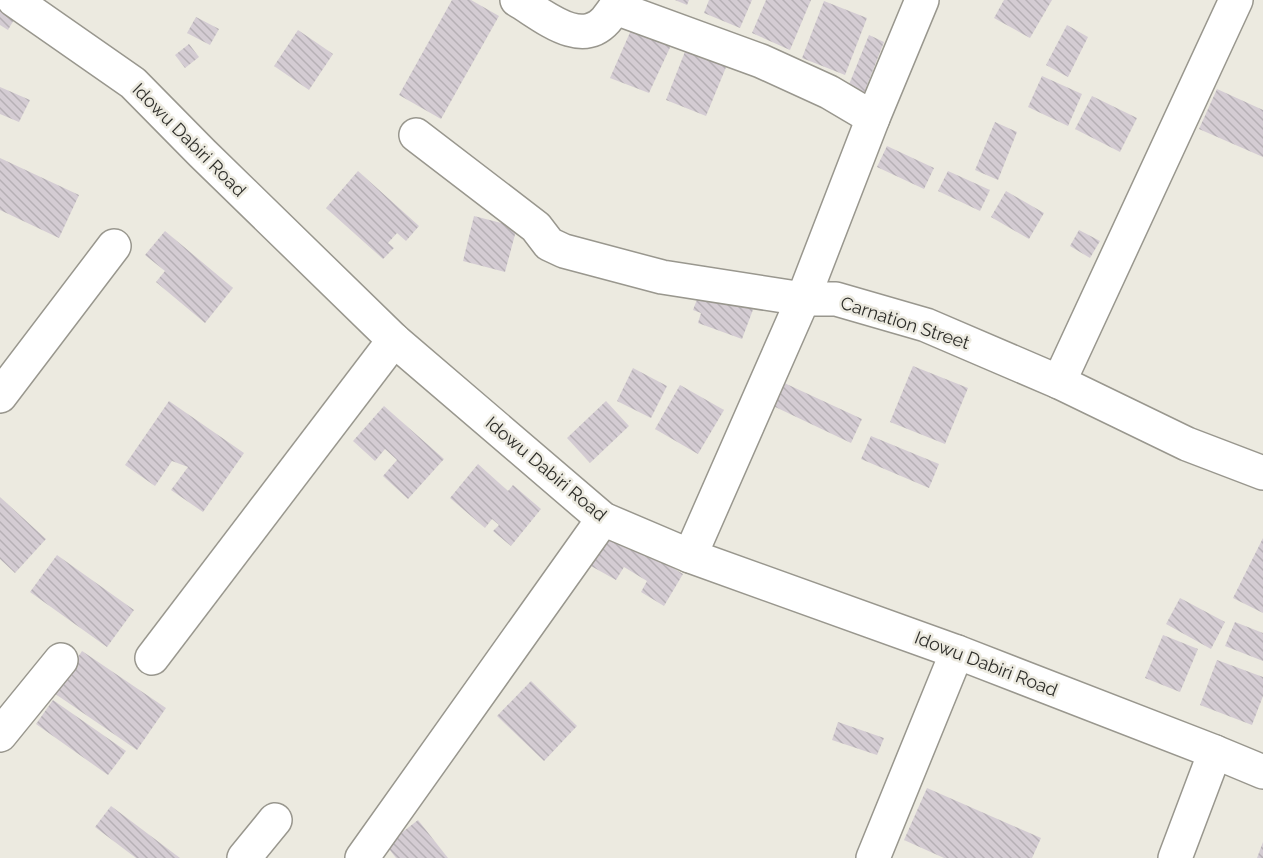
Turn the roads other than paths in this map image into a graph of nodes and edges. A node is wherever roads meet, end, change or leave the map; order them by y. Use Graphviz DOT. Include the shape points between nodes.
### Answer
graph roads {
  1 [pos="14,0"];
  2 [pos="518,0"];
  3 [pos="922,0"];
  4 [pos="1236,0"];
  5 [pos="617,4"];
  6 [pos="873,118"];
  7 [pos="416,135"];
  8 [pos="114,246"];
  9 [pos="803,299"];
  10 [pos="394,340"];
  11 [pos="1059,382"];
  12 [pos="0,396"];
  13 [pos="1263,473"];
  14 [pos="603,519"];
  15 [pos="690,556"];
  16 [pos="957,652"];
  17 [pos="152,658"];
  18 [pos="61,660"];
  19 [pos="0,735"];
  20 [pos="1215,752"];
  21 [pos="1263,772"];
  22 [pos="275,820"];
  23 [pos="244,858"];
  24 [pos="362,858"];
  25 [pos="873,858"];
  26 [pos="1175,858"];
  1 -- 10 [label="street, Idowu Dabiri Road" via="133,83"];
  2 -- 5 [label="street" via="568,30 588,33 601,25"];
  3 -- 6 [label="street"];
  4 -- 11 [label="street"];
  5 -- 6 [label="street" via="761,61 829,92"];
  6 -- 9 [label="street"];
  7 -- 9 [label="street, Carnation Street" via="536,227 549,244 564,252 662,277"];
  8 -- 12 [label="street"];
  9 -- 11 [label="street, Carnation Street" via="836,299 926,325"];
  9 -- 15 [label="street"];
  10 -- 14 [label="street, Idowu Dabiri Road"];
  10 -- 17 [label="street"];
  11 -- 13 [label="street, Carnation Street" via="1187,444"];
  14 -- 15 [label="street, Idowu Dabiri Road"];
  14 -- 24 [label="street"];
  15 -- 16 [label="street, Idowu Dabiri Road"];
  16 -- 20 [label="street, Idowu Dabiri Road"];
  16 -- 25 [label="street"];
  18 -- 19 [label="street"];
  20 -- 21 [label="street, Idowu Dabiri Road"];
  20 -- 26 [label="street"];
  22 -- 23 [label="street"];
}
